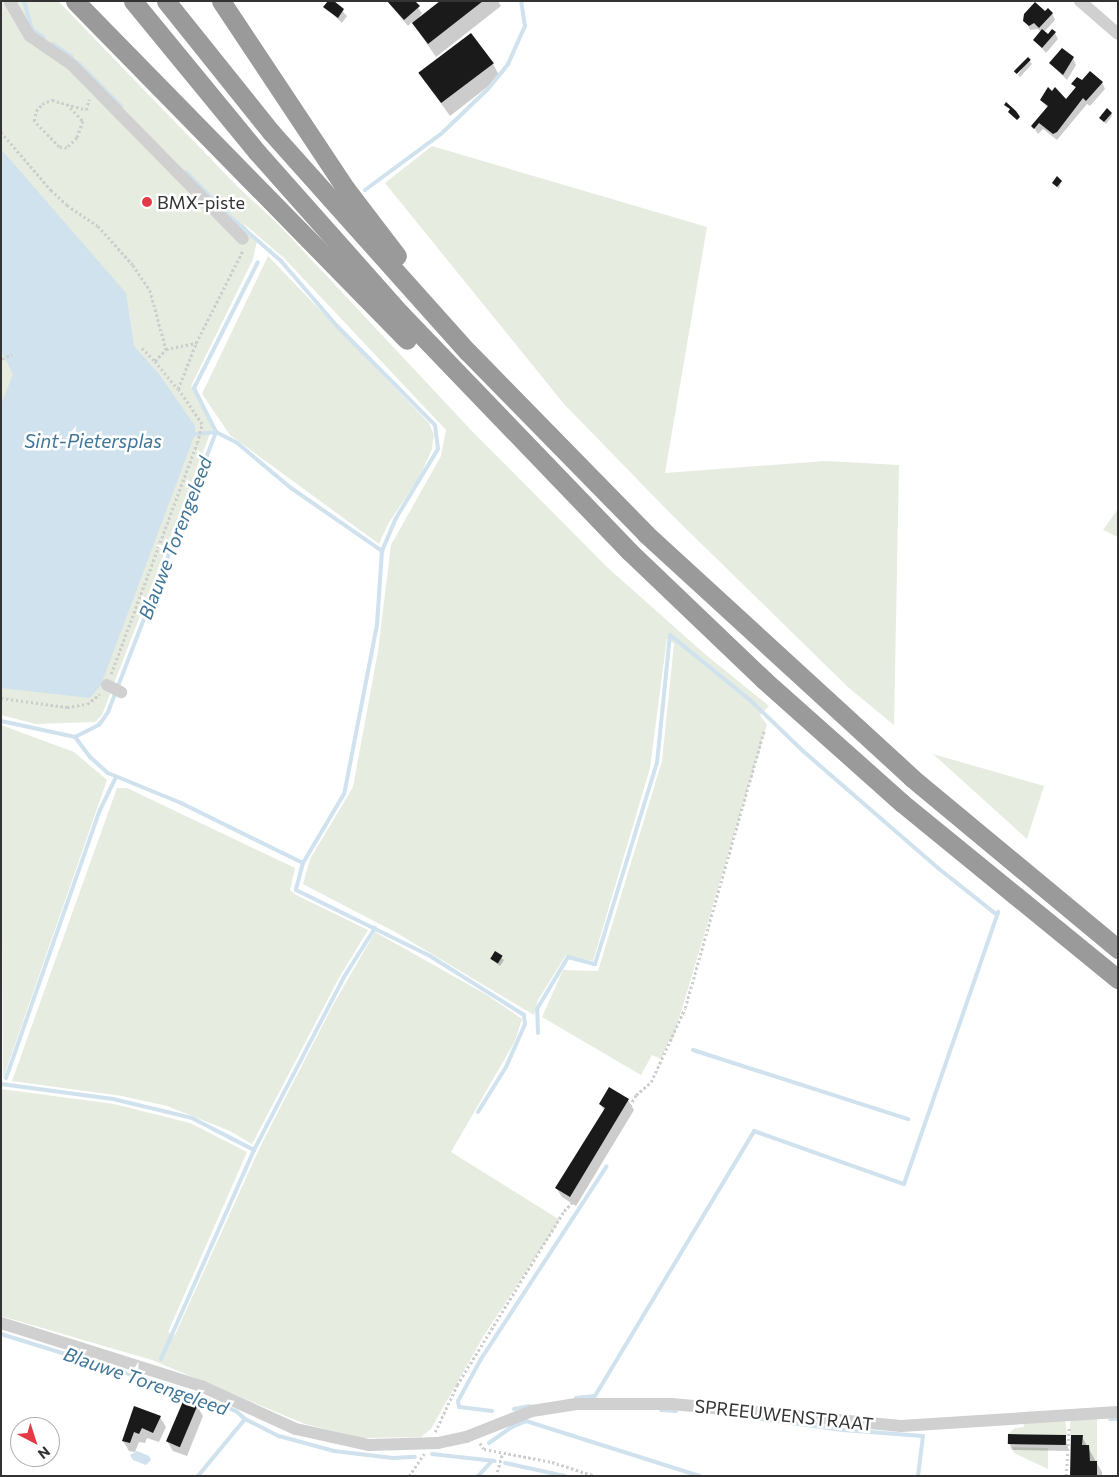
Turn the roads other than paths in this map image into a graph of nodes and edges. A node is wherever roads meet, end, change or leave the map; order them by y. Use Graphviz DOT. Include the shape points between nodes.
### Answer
graph roads {
  1 [pos="75,1"];
  2 [pos="133,1"];
  3 [pos="166,1"];
  4 [pos="221,1"];
  5 [pos="1080,1"];
  6 [pos="10,2"];
  7 [pos="1118,34"];
  8 [pos="243,239"];
  9 [pos="400,276"];
  10 [pos="495,416"];
  11 [pos="107,685"];
  12 [pos="121,692"];
  13 [pos="1118,948"];
  14 [pos="1118,979"];
  15 [pos="1,1323"];
  16 [pos="1118,1412"];
  1 -- 10 [label="highway" via="414,347"];
  2 -- 10 [label="highway" via="314,218"];
  3 -- 9 [label="highway" via="271,132"];
  4 -- 9 [label="highway" via="346,189 398,256"];
  5 -- 7 [label="street"];
  6 -- 8 [label="street" via="30,36 92,83"];
  9 -- 13 [label="highway" via="468,352 646,534 778,658 912,778"];
  10 -- 14 [label="highway" via="764,680 909,809"];
  11 -- 12 [label="street"];
  15 -- 16 [label="street, SPREEUWENSTRAAT" via="201,1386 296,1429 369,1445 430,1444 456,1440 532,1411 576,1404 724,1408 901,1426"];
}
